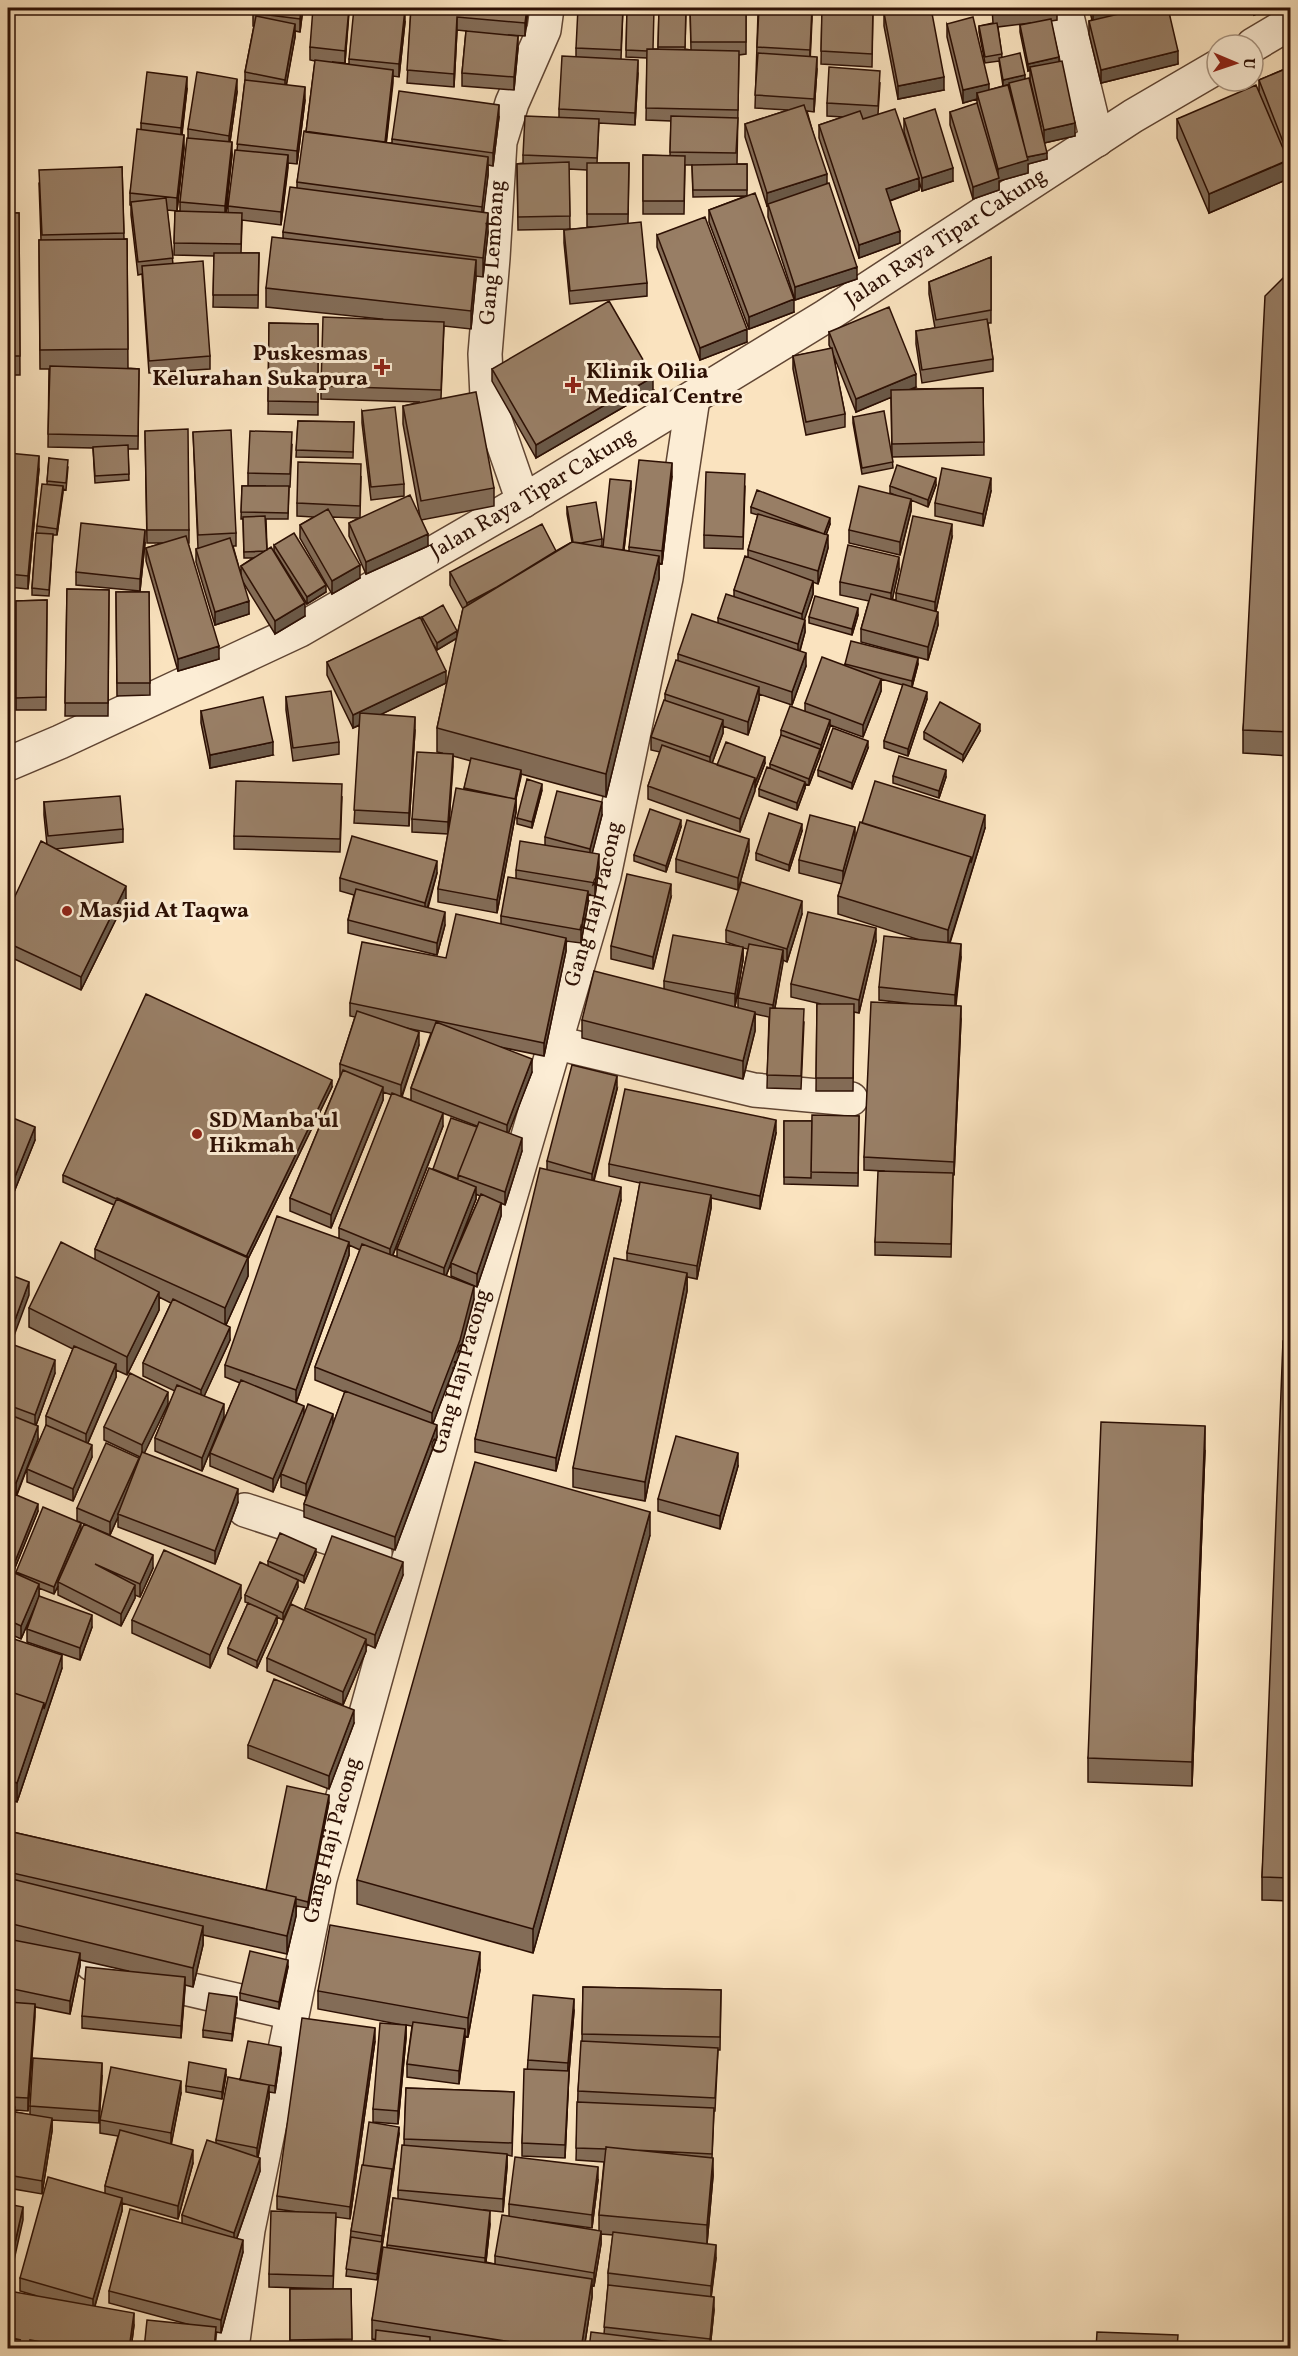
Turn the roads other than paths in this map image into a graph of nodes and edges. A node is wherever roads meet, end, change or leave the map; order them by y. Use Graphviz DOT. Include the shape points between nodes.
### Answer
graph roads {
  1 [pos="547,8"];
  2 [pos="1065,8"];
  3 [pos="1290,23"];
  4 [pos="1265,38"];
  5 [pos="1205,74"];
  6 [pos="1096,140"];
  7 [pos="693,398"];
  8 [pos="523,501"];
  9 [pos="8,764"];
  10 [pos="557,1043"];
  11 [pos="851,1099"];
  12 [pos="245,1510"];
  13 [pos="407,1564"];
  14 [pos="92,1964"];
  15 [pos="292,2013"];
  16 [pos="232,2349"];
  1 -- 8 [label="street, Gang Lembang" via="544,30 512,103 500,142 485,354 487,397"];
  2 -- 6 [label="street"];
  3 -- 4 [label="street"];
  5 -- 6 [label="street, Jalan Raya Tipar Cakung"];
  6 -- 7 [label="street, Jalan Raya Tipar Cakung"];
  7 -- 8 [label="street, Jalan Raya Tipar Cakung"];
  7 -- 10 [label="street, Gang Haji Pacong" via="666,578 604,876"];
  8 -- 9 [label="street, Jalan Raya Tipar Cakung" via="300,630"];
  10 -- 11 [label="street" via="754,1090"];
  10 -- 13 [label="street, Gang Haji Pacong"];
  12 -- 13 [label="street"];
  13 -- 15 [label="street, Gang Haji Pacong" via="320,1879"];
  14 -- 15 [label="street"];
  15 -- 16 [label="street, Gang Haji Pacong" via="248,2230"];
}
